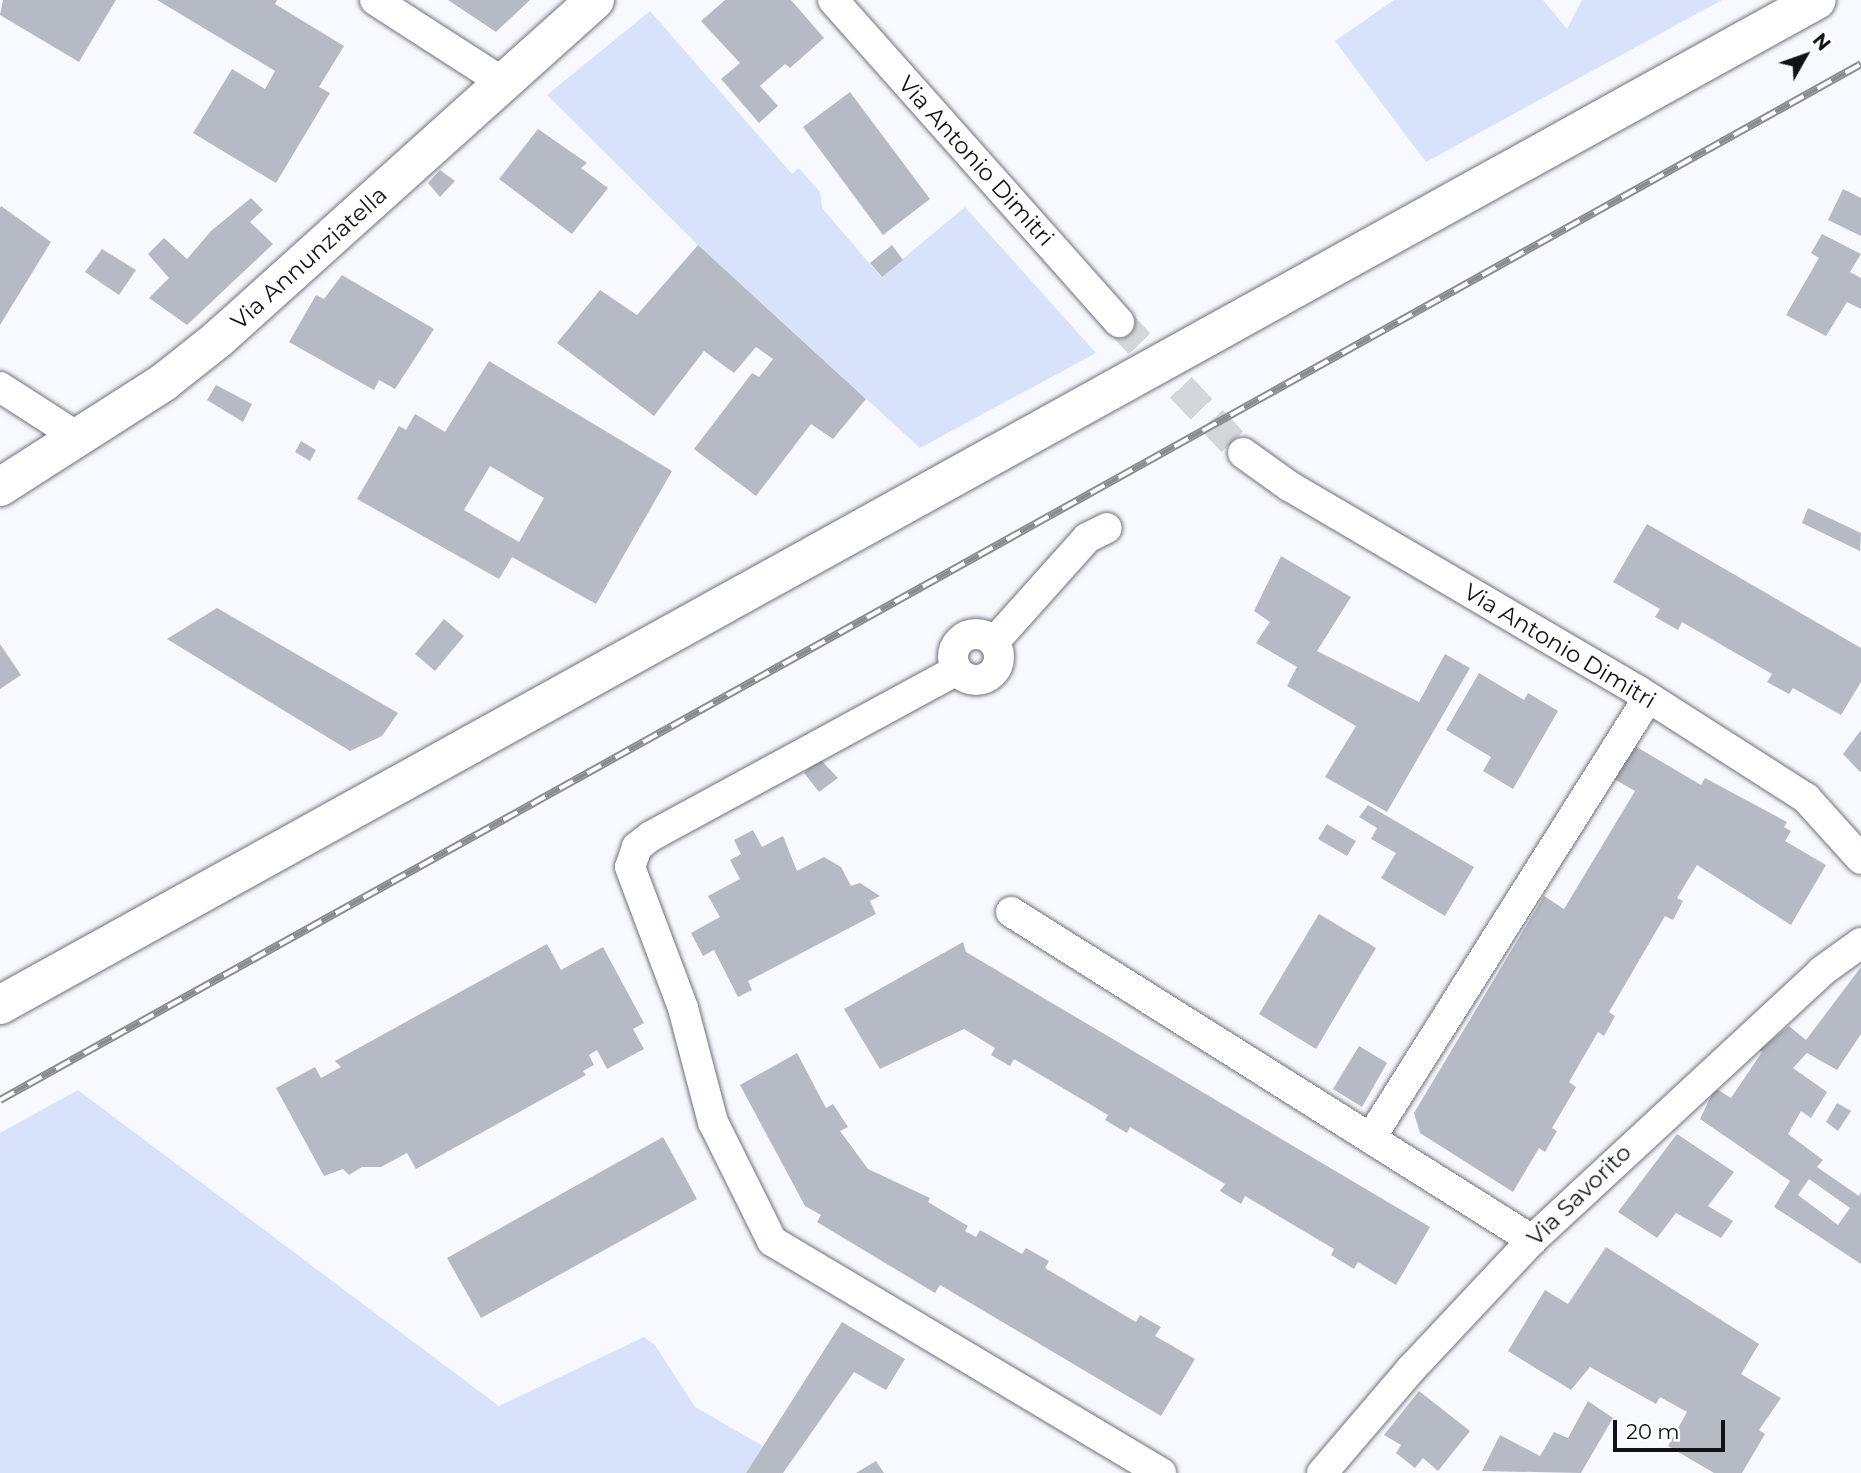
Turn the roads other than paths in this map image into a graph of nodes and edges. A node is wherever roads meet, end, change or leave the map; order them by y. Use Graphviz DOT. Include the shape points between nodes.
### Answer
graph roads {
  1 [pos="375,0"];
  2 [pos="595,0"];
  3 [pos="833,0"];
  4 [pos="1817,0"];
  5 [pos="502,82"];
  6 [pos="1119,322"];
  7 [pos="0,387"];
  8 [pos="76,436"];
  9 [pos="1243,453"];
  10 [pos="0,487"];
  11 [pos="1107,528"];
  12 [pos="1648,698"];
  13 [pos="1861,859"];
  14 [pos="1011,912"];
  15 [pos="1861,943"];
  16 [pos="0,1005"];
  17 [pos="1372,1136"];
  18 [pos="1532,1240"];
  19 [pos="1161,1473"];
  20 [pos="1322,1473"];
  1 -- 5 [label="street"];
  2 -- 5 [label="main road, Via Annunziatella"];
  3 -- 6 [label="street, Via Antonio Dimitri"];
  4 -- 16 [label="main road"];
  5 -- 8 [label="main road, Via Annunziatella" via="328,245 218,339 164,382"];
  7 -- 8 [label="street"];
  8 -- 10 [label="main road, Via Annunziatella"];
  9 -- 12 [label="street, Via Antonio Dimitri" via="1289,486"];
  11 -- 19 [label="street" via="1087,538 994,642 976,633 961,638 953,652 957,670 651,836 637,847 630,867 683,1008 713,1122 772,1241"];
  12 -- 13 [label="street, Via Antonio Dimitri" via="1806,798"];
  12 -- 17 [label="street"];
  14 -- 17 [label="street"];
  15 -- 18 [label="street, Via Savorito" via="1812,980"];
  17 -- 18 [label="street"];
  18 -- 20 [label="street, Via Savorito" via="1411,1369"];
}
